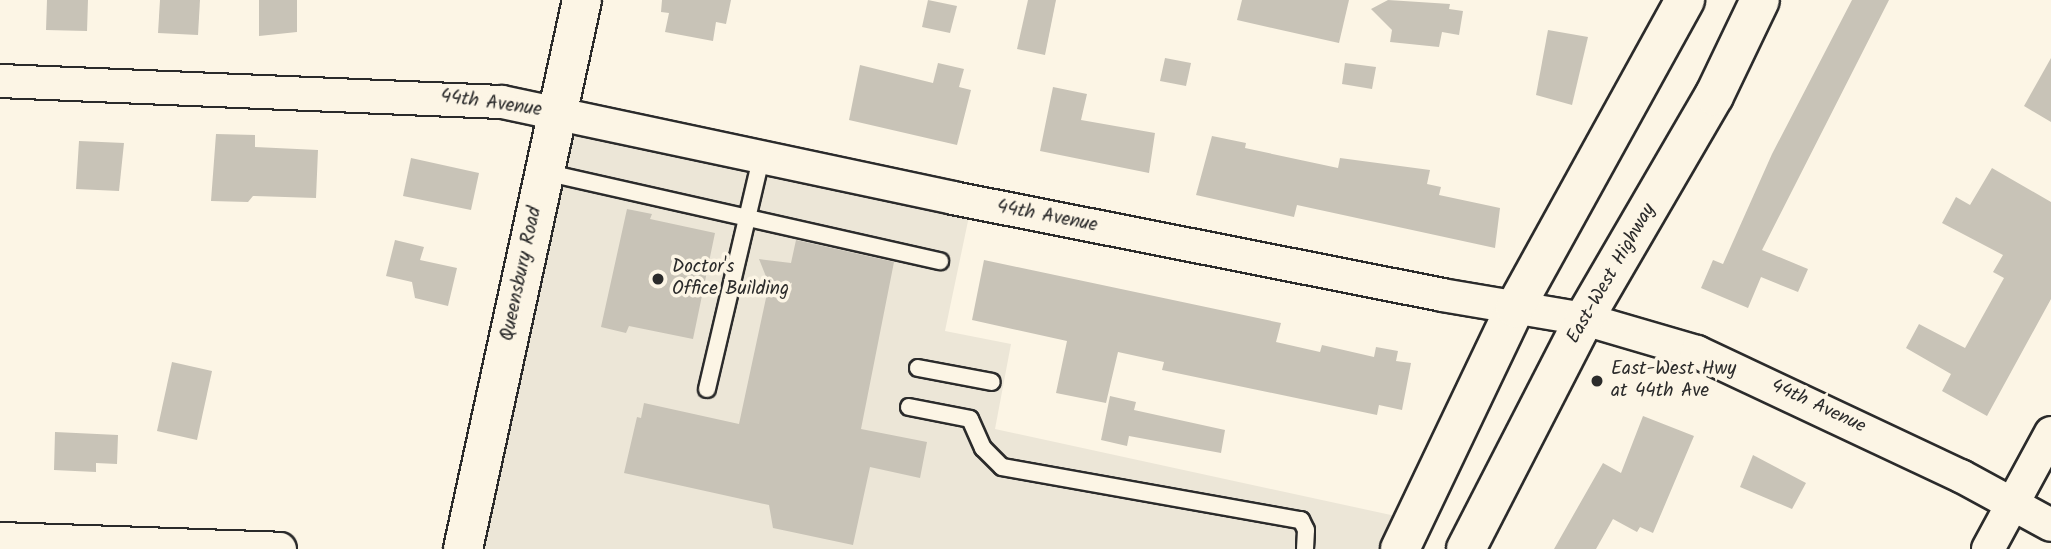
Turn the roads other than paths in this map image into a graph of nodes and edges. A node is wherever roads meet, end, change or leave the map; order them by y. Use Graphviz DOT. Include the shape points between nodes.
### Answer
graph roads {
  1 [pos="582,0"];
  2 [pos="1685,0"];
  3 [pos="1760,0"];
  4 [pos="0,80"];
  5 [pos="557,114"];
  6 [pos="761,158"];
  7 [pos="544,172"];
  8 [pos="747,217"];
  9 [pos="940,261"];
  10 [pos="1515,307"];
  11 [pos="1584,319"];
  12 [pos="918,368"];
  13 [pos="992,382"];
  14 [pos="707,389"];
  15 [pos="909,407"];
  16 [pos="2051,433"];
  17 [pos="2011,505"];
  18 [pos="2051,525"];
  19 [pos="9,543"];
  20 [pos="280,549"];
  21 [pos="463,549"];
  22 [pos="1305,549"];
  23 [pos="1399,549"];
  24 [pos="1466,549"];
  25 [pos="1988,549"];
  1 -- 5 [label="main road, Queensbury Road"];
  2 -- 10 [label="main road"];
  3 -- 11 [label="main road, East-West Highway" via="1714,96"];
  4 -- 5 [label="street, 44th Avenue" via="433,96 502,102"];
  5 -- 6 [label="street, 44th Avenue"];
  5 -- 7 [label="main road, Queensbury Road"];
  6 -- 8 [label="lane"];
  6 -- 10 [label="street, 44th Avenue"];
  7 -- 8 [label="lane"];
  7 -- 21 [label="main road, Queensbury Road"];
  8 -- 9 [label="lane"];
  8 -- 14 [label="lane"];
  10 -- 11 [label="street, 44th Avenue"];
  10 -- 23 [label="main road"];
  11 -- 17 [label="street, 44th Avenue" via="1697,352 1961,476"];
  11 -- 24 [label="main road, East-West Highway"];
  12 -- 13 [label="lane"];
  15 -- 22 [label="lane" via="970,419 983,448 1002,467 1301,520 1306,530"];
  16 -- 17 [label="street"];
  17 -- 18 [label="street, 44th Avenue"];
  17 -- 25 [label="street"];
  19 -- 20 [label="street"];
}
